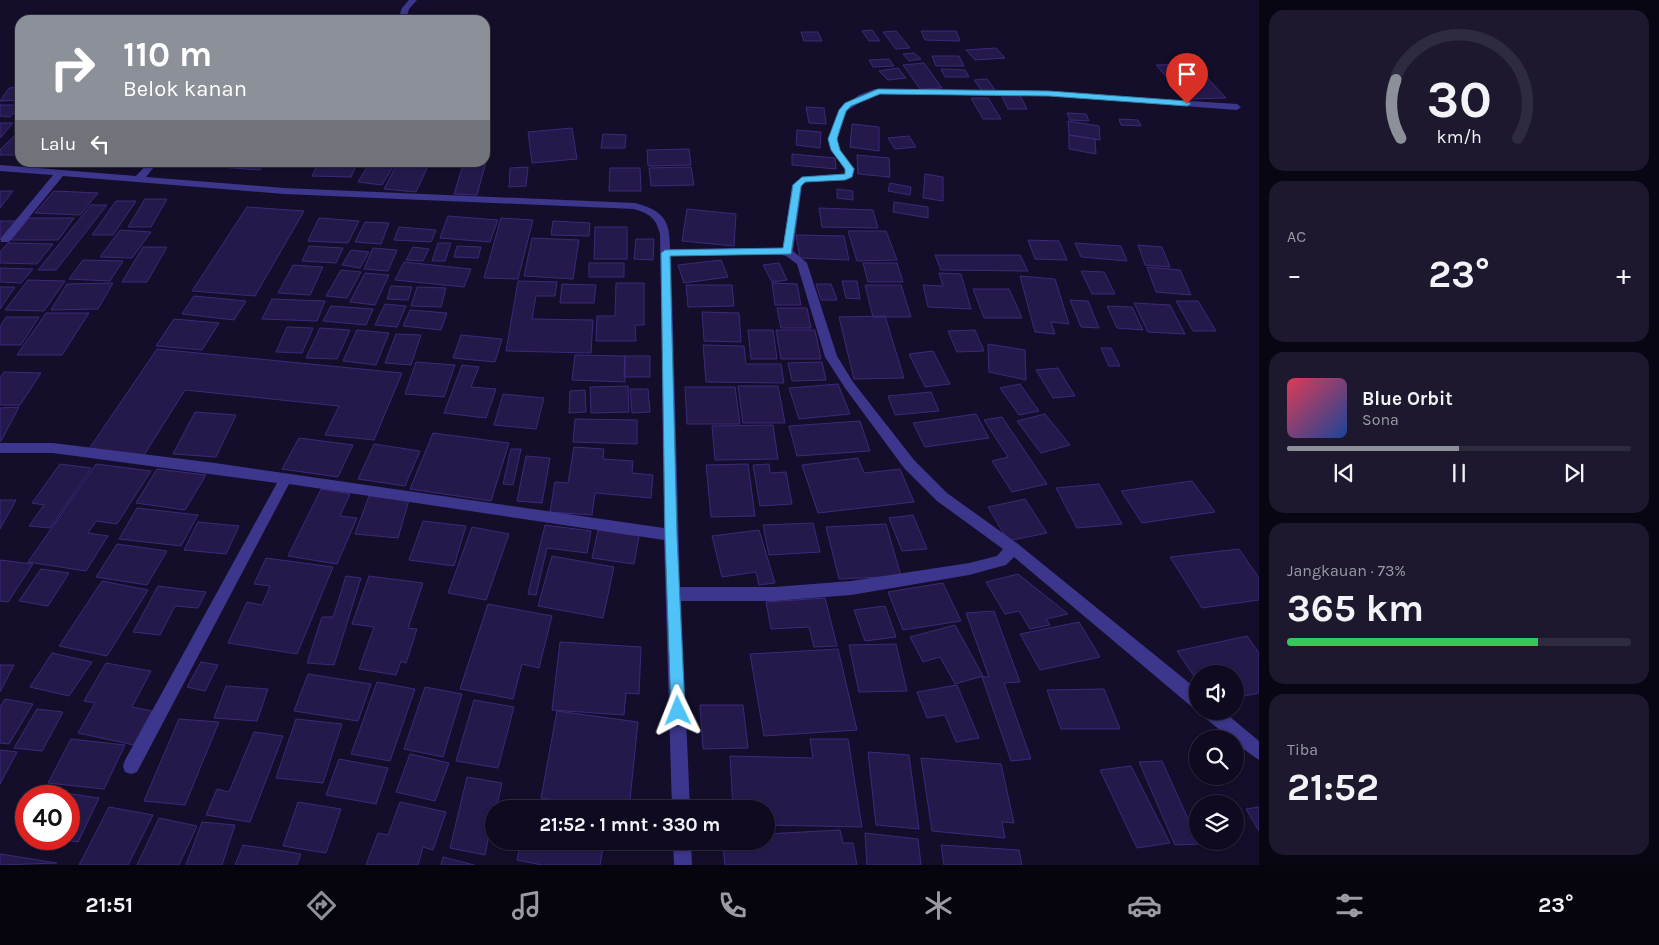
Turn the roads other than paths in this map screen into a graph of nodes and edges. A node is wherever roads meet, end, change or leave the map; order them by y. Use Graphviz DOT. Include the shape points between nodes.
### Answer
graph roads {
  1 [pos="413,0"];
  2 [pos="404,15"];
  3 [pos="1237,107"];
  4 [pos="150,167"];
  5 [pos="0,168"];
  6 [pos="60,173"];
  7 [pos="138,180"];
  8 [pos="6,240"];
  9 [pos="788,251"];
  10 [pos="665,253"];
  11 [pos="0,448"];
  12 [pos="286,478"];
  13 [pos="671,536"];
  14 [pos="1008,554"];
  15 [pos="674,594"];
  16 [pos="1189,693"];
  17 [pos="1221,720"];
  18 [pos="1259,752"];
  19 [pos="131,766"];
  20 [pos="681,800"];
  21 [pos="682,850"];
  22 [pos="683,865"];
  1 -- 2 [label="street"];
  3 -- 9 [label="street" via="1049,94 878,92 862,97 843,110 832,139 850,169 849,175 802,180 797,185"];
  4 -- 7 [label="street"];
  5 -- 6 [label="street"];
  6 -- 7 [label="street"];
  6 -- 8 [label="street"];
  7 -- 10 [label="street" via="356,195 635,206 652,211 662,219"];
  9 -- 10 [label="street"];
  9 -- 14 [label="street" via="802,263 831,357 867,410 909,464"];
  10 -- 13 [label="street"];
  11 -- 12 [label="street" via="53,448"];
  12 -- 13 [label="street"];
  12 -- 19 [label="street"];
  13 -- 15 [label="street"];
  14 -- 15 [label="street" via="969,569 851,588 774,594"];
  14 -- 16 [label="street"];
  15 -- 20 [label="street"];
  17 -- 18 [label="street"];
  21 -- 22 [label="street"];
}
